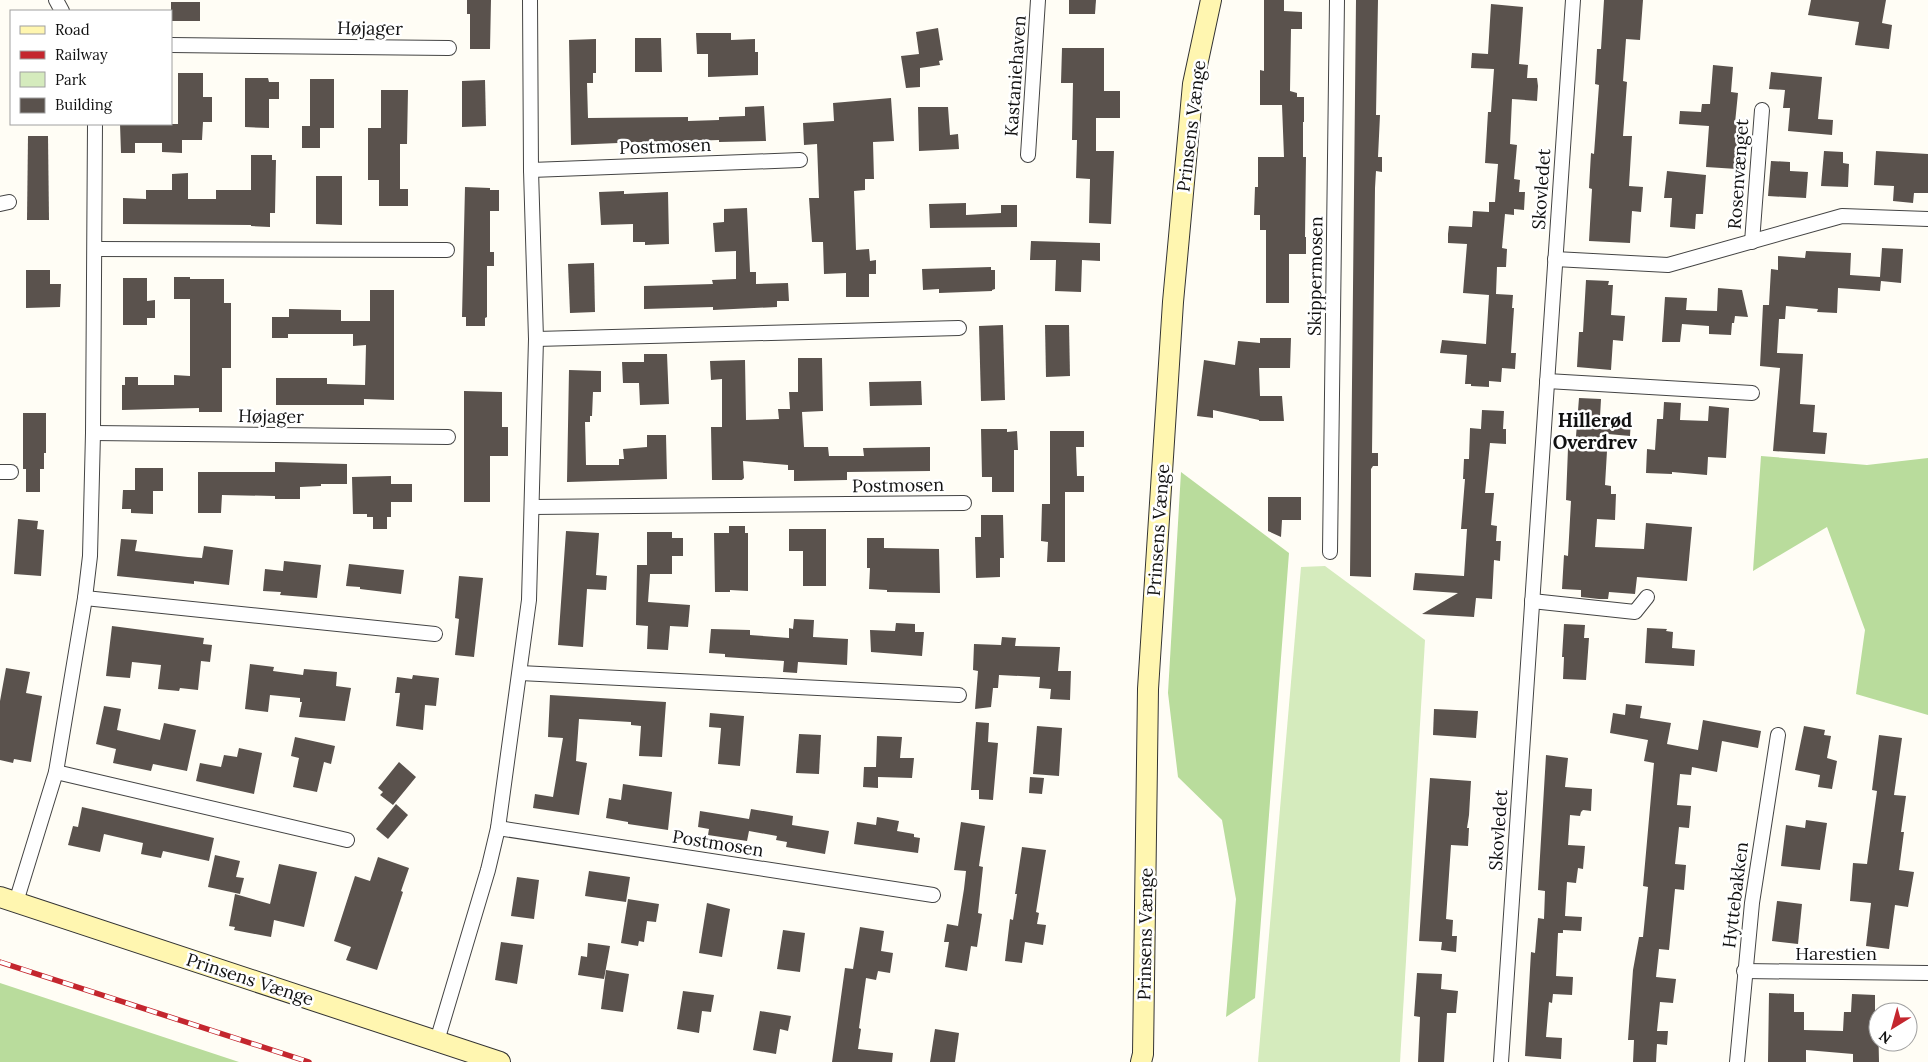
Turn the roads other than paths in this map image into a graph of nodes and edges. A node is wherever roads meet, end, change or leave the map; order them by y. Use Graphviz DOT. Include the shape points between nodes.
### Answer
graph roads {
  1 [pos="530,0"];
  2 [pos="1038,0"];
  3 [pos="1211,0"];
  4 [pos="1337,0"];
  5 [pos="1573,0"];
  6 [pos="172,45"];
  7 [pos="449,48"];
  8 [pos="1762,110"];
  9 [pos="95,125"];
  10 [pos="1028,155"];
  11 [pos="800,160"];
  12 [pos="532,170"];
  13 [pos="1928,219"];
  14 [pos="1752,242"];
  15 [pos="95,249"];
  16 [pos="447,250"];
  17 [pos="1555,259"];
  18 [pos="959,328"];
  19 [pos="536,340"];
  20 [pos="1547,381"];
  21 [pos="1752,393"];
  22 [pos="93,433"];
  23 [pos="448,437"];
  24 [pos="964,503"];
  25 [pos="532,508"];
  26 [pos="1330,552"];
  27 [pos="1647,597"];
  28 [pos="85,598"];
  29 [pos="1532,601"];
  30 [pos="435,634"];
  31 [pos="520,673"];
  32 [pos="959,695"];
  33 [pos="1778,735"];
  34 [pos="56,772"];
  35 [pos="498,828"];
  36 [pos="347,840"];
  37 [pos="933,895"];
  38 [pos="8,900"];
  39 [pos="1744,971"];
  40 [pos="1928,972"];
  41 [pos="437,1041"];
  42 [pos="500,1062"];
  43 [pos="1141,1062"];
  44 [pos="1501,1062"];
  45 [pos="1737,1062"];
  1 -- 12 [label="street"];
  2 -- 10 [label="street, Kastaniehaven"];
  3 -- 43 [label="street, Prinsens Vænge" via="1193,84 1170,342 1148,689"];
  4 -- 26 [label="street, Skippermosen"];
  5 -- 17 [label="street, Skovledet"];
  6 -- 7 [label="street, Højager"];
  8 -- 14 [label="street, Rosenvænget"];
  9 -- 15 [label="street"];
  11 -- 12 [label="street, Postmosen"];
  12 -- 19 [label="street"];
  13 -- 14 [label="street, Rosenvænget" via="1842,216"];
  14 -- 17 [label="street, Rosenvænget" via="1668,265"];
  15 -- 16 [label="street"];
  15 -- 22 [label="street"];
  17 -- 20 [label="street, Skovledet"];
  18 -- 19 [label="street"];
  19 -- 25 [label="street"];
  20 -- 21 [label="street"];
  20 -- 29 [label="street, Skovledet"];
  22 -- 23 [label="street, Højager"];
  22 -- 28 [label="street" via="90,556"];
  24 -- 25 [label="street, Postmosen"];
  25 -- 31 [label="street" via="529,600"];
  27 -- 29 [label="street" via="1635,612"];
  28 -- 30 [label="street"];
  28 -- 34 [label="street"];
  29 -- 44 [label="street, Skovledet"];
  31 -- 32 [label="street"];
  31 -- 35 [label="street"];
  33 -- 39 [label="street, Hyttebakken"];
  34 -- 36 [label="street"];
  34 -- 38 [label="street"];
  35 -- 37 [label="street, Postmosen"];
  35 -- 41 [label="street"];
  38 -- 41 [label="street, Prinsens Vænge"];
  39 -- 40 [label="street, Harestien"];
  39 -- 45 [label="street, Hyttebakken"];
  41 -- 42 [label="street, Prinsens Vænge"];
}
